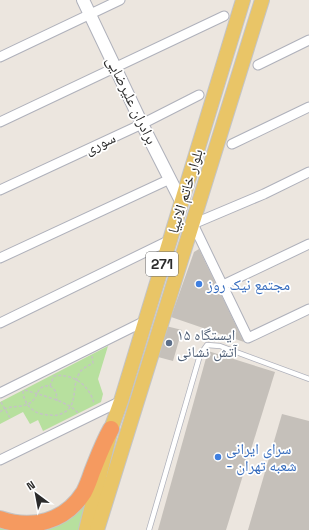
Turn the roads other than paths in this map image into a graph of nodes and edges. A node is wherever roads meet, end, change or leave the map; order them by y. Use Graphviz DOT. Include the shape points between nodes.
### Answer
graph roads {
  1 [pos="83,0"];
  2 [pos="120,0"];
  3 [pos="243,0"];
  4 [pos="262,0"];
  5 [pos="90,14"];
  6 [pos="224,16"];
  7 [pos="309,40"];
  8 [pos="0,57"];
  9 [pos="258,65"];
  10 [pos="116,66"];
  11 [pos="199,95"];
  12 [pos="309,107"];
  13 [pos="0,122"];
  14 [pos="142,124"];
  15 [pos="232,144"];
  16 [pos="309,172"];
  17 [pos="170,179"];
  18 [pos="0,190"];
  19 [pos="181,200"];
  20 [pos="193,224"];
  21 [pos="170,240"];
  22 [pos="309,244"];
  23 [pos="0,258"];
  24 [pos="223,285"];
  25 [pos="309,309"];
  26 [pos="145,321"];
  27 [pos="0,324"];
  28 [pos="309,379"];
  29 [pos="0,393"];
  30 [pos="121,401"];
  31 [pos="111,429"];
  32 [pos="0,460"];
  33 [pos="0,519"];
  34 [pos="86,530"];
  35 [pos="97,530"];
  36 [pos="149,530"];
  1 -- 5 [label="main road, برادران علیرضایی"];
  2 -- 5 [label="street"];
  3 -- 19 [label="main road, بلوار خاتم الانبیا / 271"];
  4 -- 20 [label="main road, بلوار خاتم الانبیا / 271"];
  5 -- 8 [label="street"];
  5 -- 10 [label="main road, برادران علیرضایی"];
  6 -- 10 [label="street"];
  7 -- 9 [label="street"];
  10 -- 13 [label="street"];
  10 -- 14 [label="main road, برادران علیرضایی"];
  11 -- 14 [label="street, سوری"];
  12 -- 15 [label="street"];
  14 -- 17 [label="main road, برادران علیرضایی"];
  14 -- 18 [label="street, سوری"];
  16 -- 20 [label="street"];
  17 -- 19 [label="main road, برادران علیرضایی"];
  17 -- 23 [label="street"];
  19 -- 20 [label="main road"];
  19 -- 21 [label="main road, بلوار خاتم الانبیا / 271"];
  20 -- 24 [label="street"];
  20 -- 35 [label="main road, بلوار خاتم الانبیا / 271"];
  21 -- 26 [label="main road, بلوار خاتم الانبیا / 271"];
  21 -- 27 [label="street"];
  22 -- 24 [label="street"];
  24 -- 25 [label="street" via="248,338"];
  26 -- 29 [label="street"];
  26 -- 30 [label="main road, بلوار خاتم الانبیا / 271"];
  28 -- 36 [label="lane" via="220,346 207,345 200,355"];
  30 -- 31 [label="main road, بلوار خاتم الانبیا / 271"];
  30 -- 32 [label="street"];
  31 -- 33 [label="highway" via="84,491 67,511 50,520 27,525"];
  31 -- 34 [label="main road, بلوار خاتم الانبیا / 271"];
}
